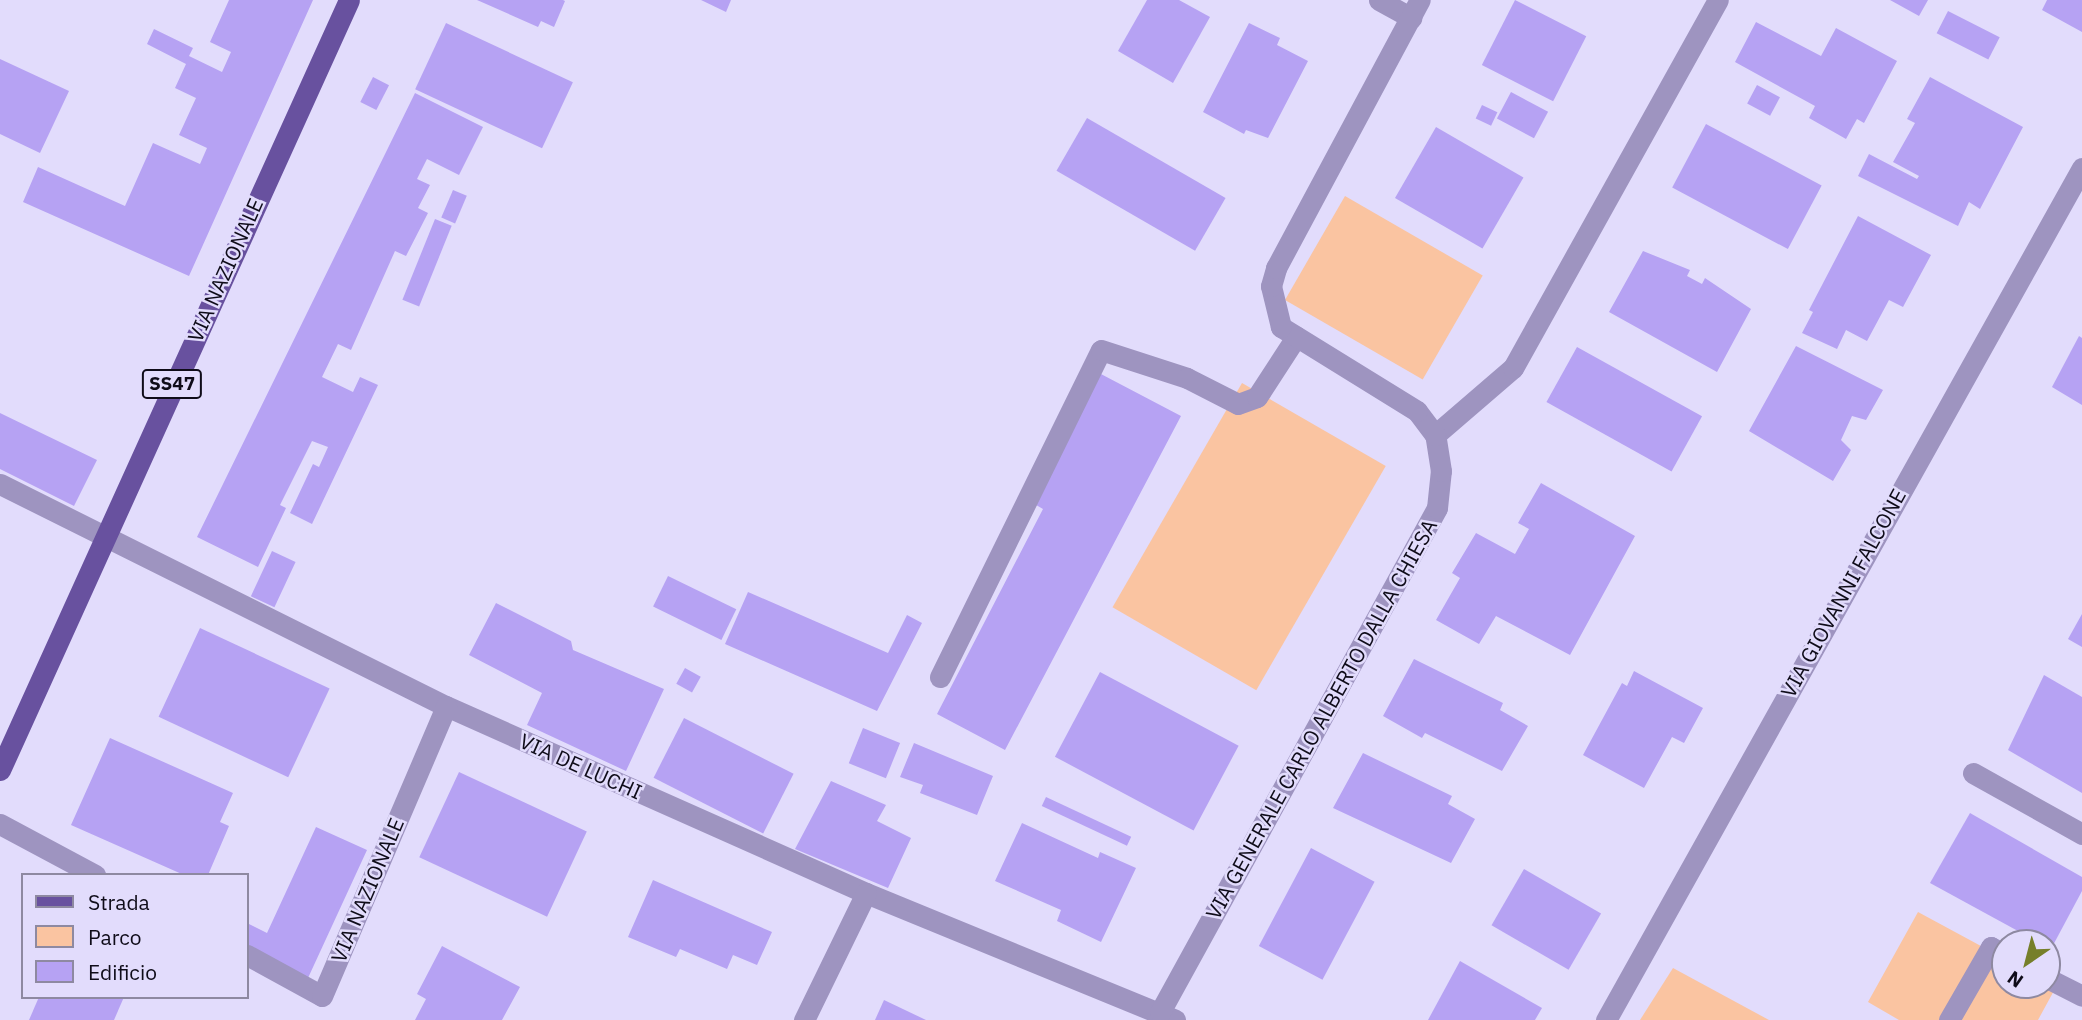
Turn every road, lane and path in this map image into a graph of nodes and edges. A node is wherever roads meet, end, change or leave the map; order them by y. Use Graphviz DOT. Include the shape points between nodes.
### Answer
graph roads {
  1 [pos="349,0"];
  2 [pos="1378,0"];
  3 [pos="1718,0"];
  4 [pos="1415,9"];
  5 [pos="2082,168"];
  6 [pos="1296,337"];
  7 [pos="1435,435"];
  8 [pos="0,484"];
  9 [pos="104,537"];
  10 [pos="940,677"];
  11 [pos="446,706"];
  12 [pos="0,770"];
  13 [pos="1973,773"];
  14 [pos="0,824"];
  15 [pos="2082,834"];
  16 [pos="91,873"];
  17 [pos="866,893"];
  18 [pos="1991,947"];
  19 [pos="248,956"];
  20 [pos="2061,985"];
  21 [pos="2082,996"];
  22 [pos="1168,1016"];
  23 [pos="804,1020"];
  24 [pos="1606,1020"];
  25 [pos="1949,1020"];
  1 -- 9 [label="main road, VIA NAZIONALE / SS47"];
  2 -- 4 [label="street"];
  3 -- 7 [label="street" via="1513,368"];
  4 -- 6 [label="street" via="1276,268 1273,305 1281,327"];
  5 -- 24 [label="street, VIA GIOVANNI FALCONE"];
  6 -- 7 [label="street" via="1417,411"];
  6 -- 10 [label="street" via="1257,397 1238,404 1187,378 1101,351"];
  7 -- 22 [label="street, VIA GENERALE CARLO ALBERTO DALLA CHIESA" via="1441,471 1437,508"];
  8 -- 9 [label="street, VIA DE LUCHI"];
  9 -- 11 [label="street, VIA DE LUCHI"];
  9 -- 12 [label="main road, VIA NAZIONALE / SS47"];
  11 -- 17 [label="street, VIA DE LUCHI"];
  11 -- 19 [label="street, VIA NAZIONALE" via="322,996"];
  13 -- 15 [label="street"];
  14 -- 16 [label="street"];
  17 -- 22 [label="street, VIA DE LUCHI"];
  17 -- 23 [label="street"];
  18 -- 25 [label="street"];
  20 -- 21 [label="street"];
}
